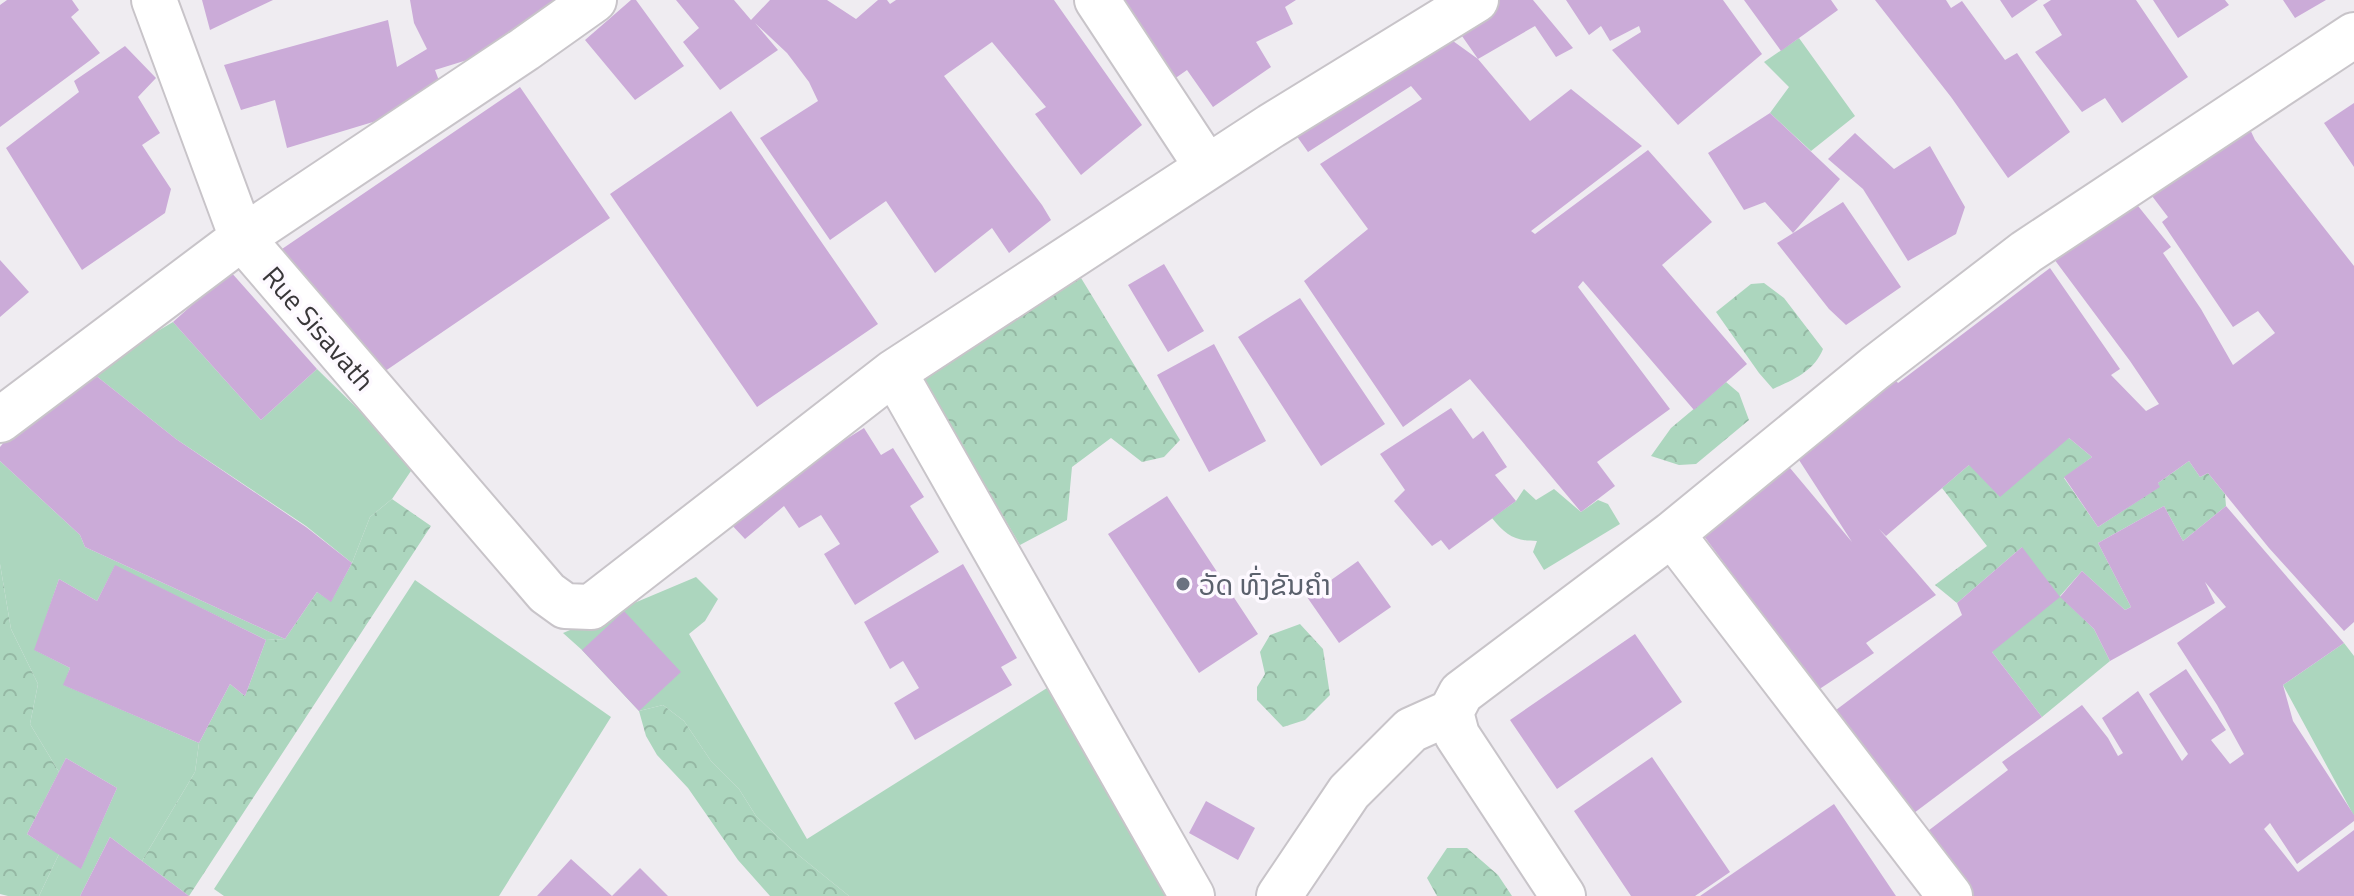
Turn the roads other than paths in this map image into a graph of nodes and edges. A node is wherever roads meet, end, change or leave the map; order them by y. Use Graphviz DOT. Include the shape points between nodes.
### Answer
graph roads {
  1 [pos="154,0"];
  2 [pos="594,0"];
  3 [pos="1097,0"];
  4 [pos="1476,0"];
  5 [pos="2354,35"];
  6 [pos="1207,167"];
  7 [pos="242,238"];
  8 [pos="894,372"];
  9 [pos="0,420"];
  10 [pos="1672,534"];
  11 [pos="1451,712"];
  12 [pos="1192,896"];
  13 [pos="1279,896"];
  14 [pos="1563,896"];
  15 [pos="1950,896"];
  1 -- 7 [label="street, Rue Sisavath"];
  2 -- 7 [label="street"];
  3 -- 6 [label="street"];
  4 -- 6 [label="street"];
  5 -- 10 [label="street" via="2026,252"];
  6 -- 8 [label="street"];
  7 -- 8 [label="street, Rue Sisavath" via="547,593 565,606 591,607"];
  7 -- 9 [label="street"];
  8 -- 12 [label="street"];
  10 -- 11 [label="street" via="1461,693"];
  10 -- 15 [label="street"];
  11 -- 13 [label="street" via="1411,730 1349,792"];
  11 -- 14 [label="street" via="1457,735"];
}
